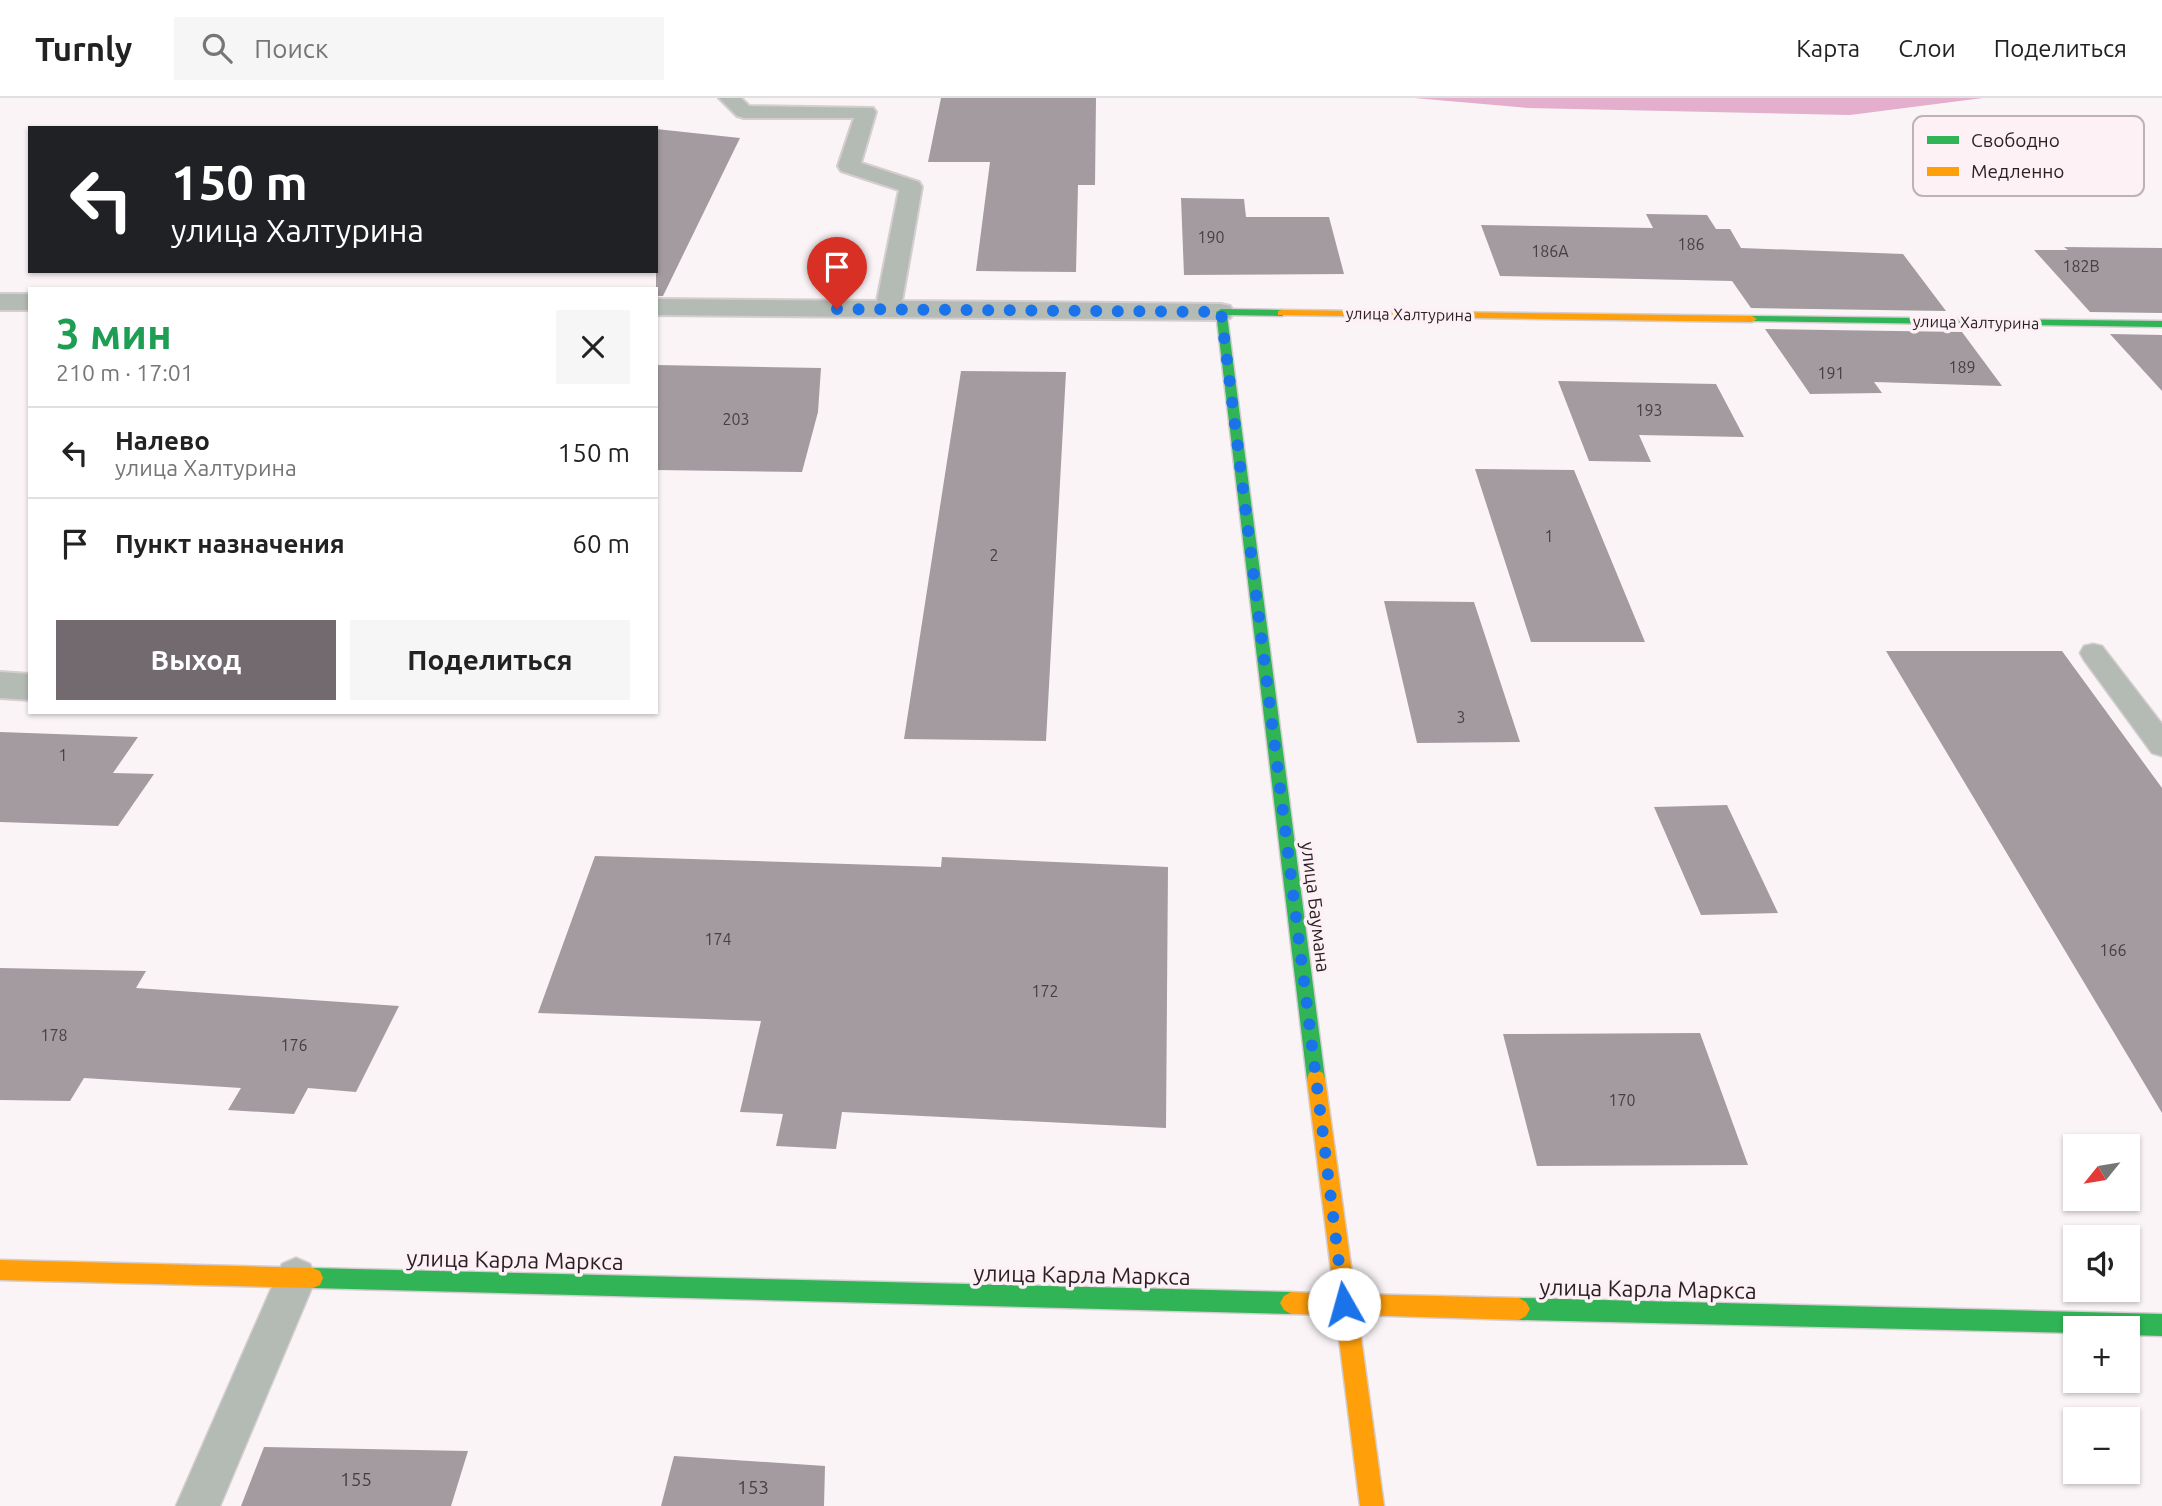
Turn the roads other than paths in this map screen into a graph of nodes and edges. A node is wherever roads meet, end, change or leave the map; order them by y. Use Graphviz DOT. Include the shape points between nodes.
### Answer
graph roads {
  1 [pos="729,98"];
  2 [pos="0,302"];
  3 [pos="28,302"];
  4 [pos="658,307"];
  5 [pos="888,309"];
  6 [pos="1221,312"];
  7 [pos="2162,324"];
  8 [pos="2093,653"];
  9 [pos="0,685"];
  10 [pos="28,687"];
  11 [pos="2162,745"];
  12 [pos="0,1270"];
  13 [pos="296,1278"];
  14 [pos="1344,1304"];
  15 [pos="2162,1325"];
  16 [pos="198,1506"];
  17 [pos="1372,1506"];
  1 -- 5 [label="street" via="744,112 866,113 849,166 911,187"];
  2 -- 3 [label="street"];
  4 -- 5 [label="street, улица Халтурина"];
  5 -- 6 [label="street, улица Халтурина"];
  6 -- 7 [label="main road, улица Халтурина"];
  6 -- 14 [label="main road, улица Баумана"];
  8 -- 11 [label="lane"];
  9 -- 10 [label="street"];
  12 -- 13 [label="main road, улица Карла Маркса"];
  13 -- 14 [label="main road, улица Карла Маркса"];
  13 -- 16 [label="lane"];
  14 -- 15 [label="main road, улица Карла Маркса"];
  14 -- 17 [label="main road, улица Баумана"];
}
